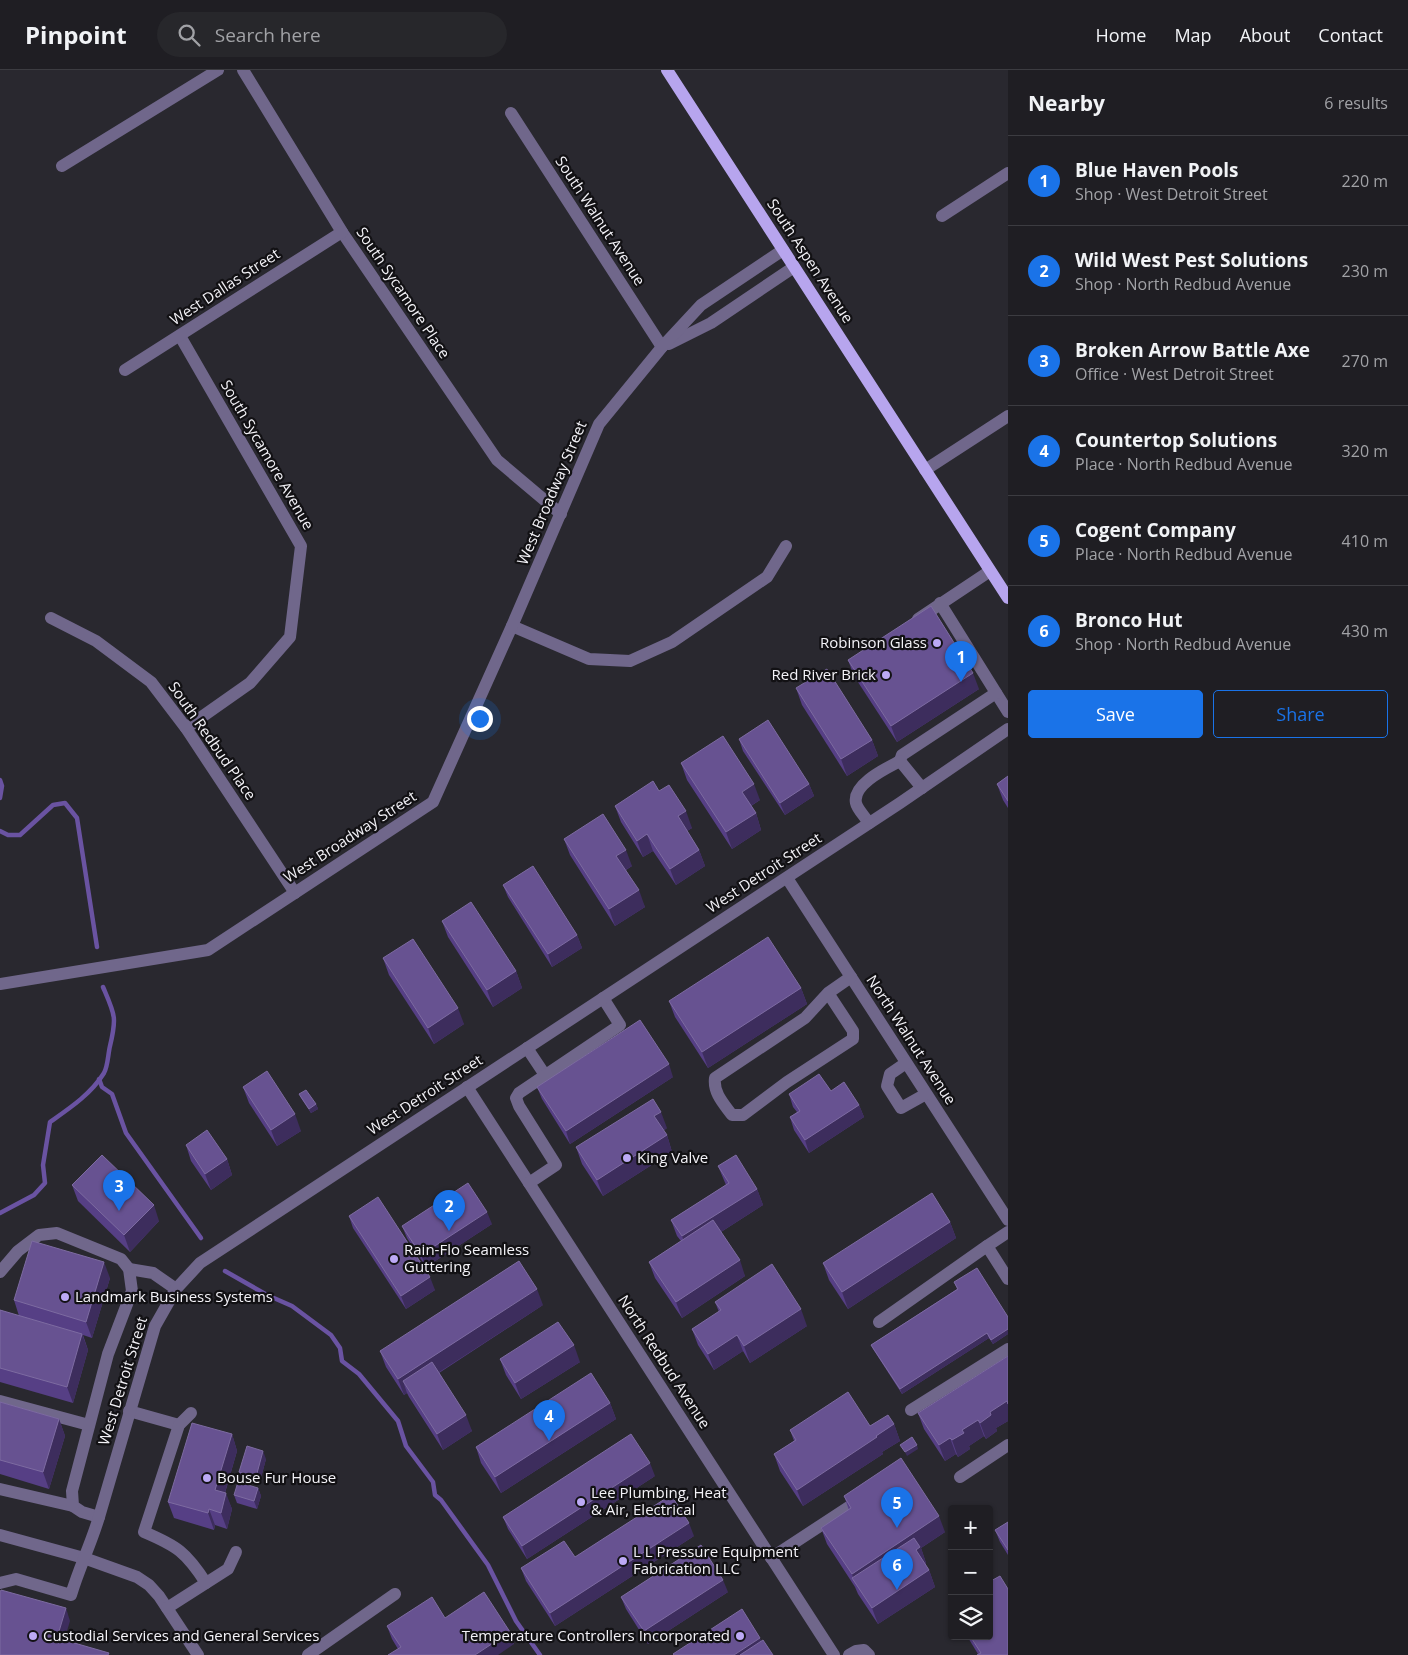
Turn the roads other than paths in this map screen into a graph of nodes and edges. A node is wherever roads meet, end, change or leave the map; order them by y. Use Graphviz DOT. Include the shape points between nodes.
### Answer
graph roads {
  1 [pos="218,70"];
  2 [pos="243,70"];
  3 [pos="667,70"];
  4 [pos="511,113"];
  5 [pos="62,166"];
  6 [pos="1008,173"];
  7 [pos="942,216"];
  8 [pos="342,232"];
  9 [pos="783,250"];
  10 [pos="794,267"];
  11 [pos="180,336"];
  12 [pos="662,347"];
  13 [pos="126,370"];
  14 [pos="1008,416"];
  15 [pos="925,470"];
  16 [pos="561,514"];
  17 [pos="786,546"];
  18 [pos="990,571"];
  19 [pos="1008,598"];
  20 [pos="940,603"];
  21 [pos="51,618"];
  22 [pos="512,626"];
  23 [pos="908,626"];
  24 [pos="996,692"];
  25 [pos="1008,712"];
  26 [pos="186,728"];
  27 [pos="1008,729"];
  28 [pos="900,760"];
  29 [pos="922,788"];
  30 [pos="869,824"];
  31 [pos="787,878"];
  32 [pos="295,893"];
  33 [pos="851,977"];
  34 [pos="0,984"];
  35 [pos="828,993"];
  36 [pos="603,998"];
  37 [pos="527,1048"];
  38 [pos="906,1063"];
  39 [pos="545,1076"];
  40 [pos="466,1087"];
  41 [pos="926,1094"];
  42 [pos="529,1183"];
  43 [pos="1008,1220"];
  44 [pos="1008,1232"];
  45 [pos="987,1246"];
  46 [pos="129,1269"];
  47 [pos="0,1272"];
  48 [pos="1008,1278"];
  49 [pos="176,1289"];
  50 [pos="879,1322"];
  51 [pos="1008,1349"];
  52 [pos="0,1401"];
  53 [pos="910,1410"];
  54 [pos="129,1411"];
  55 [pos="191,1413"];
  56 [pos="89,1425"];
  57 [pos="179,1425"];
  58 [pos="1008,1446"];
  59 [pos="960,1477"];
  60 [pos="0,1490"];
  61 [pos="871,1492"];
  62 [pos="73,1506"];
  63 [pos="99,1518"];
  64 [pos="0,1534"];
  65 [pos="236,1552"];
  66 [pos="84,1558"];
  67 [pos="771,1558"];
  68 [pos="0,1583"];
  69 [pos="206,1583"];
  70 [pos="396,1594"];
  71 [pos="167,1608"];
  72 [pos="198,1655"];
  73 [pos="308,1655"];
  74 [pos="834,1655"];
  75 [pos="849,1655"];
  76 [pos="869,1655"];
  1 -- 5 [label="street"];
  2 -- 8 [label="street, South Sycamore Place"];
  3 -- 9 [label="main road, South Aspen Avenue"];
  4 -- 12 [label="street, South Walnut Avenue"];
  6 -- 7 [label="street"];
  8 -- 11 [label="street, West Dallas Street"];
  8 -- 16 [label="street, South Sycamore Place" via="497,460"];
  9 -- 10 [label="main road, South Aspen Avenue"];
  9 -- 12 [label="street, West Broadway Street" via="701,305"];
  10 -- 12 [label="street, West Broadway Street" via="711,323"];
  10 -- 15 [label="main road, South Aspen Avenue"];
  11 -- 13 [label="street, West Dallas Street"];
  11 -- 26 [label="street, South Sycamore Avenue" via="301,546 290,637 250,682"];
  12 -- 16 [label="street, West Broadway Street" via="599,424"];
  14 -- 15 [label="street"];
  15 -- 18 [label="main road, South Aspen Avenue"];
  16 -- 22 [label="street, West Broadway Street"];
  17 -- 22 [label="street" via="767,577 672,642 630,662 589,659"];
  18 -- 19 [label="main road, South Aspen Avenue"];
  18 -- 20 [label="street"];
  20 -- 23 [label="street"];
  20 -- 24 [label="street"];
  21 -- 26 [label="street, South Redbud Place" via="96,641 151,682"];
  22 -- 32 [label="street, West Broadway Street" via="433,802"];
  24 -- 25 [label="street"];
  24 -- 28 [label="street" via="902,755"];
  26 -- 32 [label="street, South Redbud Place"];
  27 -- 29 [label="street, West Detroit Street"];
  28 -- 29 [label="street"];
  28 -- 30 [label="street" via="872,777 857,792 856,803"];
  29 -- 30 [label="street, West Detroit Street"];
  30 -- 31 [label="street, West Detroit Street"];
  31 -- 33 [label="street, North Walnut Avenue"];
  31 -- 36 [label="street, West Detroit Street"];
  32 -- 34 [label="street, West Broadway Street" via="208,950"];
  33 -- 35 [label="street"];
  33 -- 38 [label="street, North Walnut Avenue"];
  35 -- 35 [label="street" via="805,1018 715,1078 718,1096 732,1115 743,1115 853,1039 853,1031"];
  36 -- 37 [label="street, West Detroit Street"];
  36 -- 39 [label="street" via="620,1026"];
  37 -- 39 [label="street"];
  37 -- 40 [label="street, West Detroit Street"];
  38 -- 41 [label="street, North Walnut Avenue"];
  38 -- 41 [label="street" via="890,1074 886,1086 901,1108"];
  39 -- 42 [label="street" via="516,1098 556,1165"];
  40 -- 42 [label="street, North Redbud Avenue"];
  40 -- 49 [label="street, West Detroit Street" via="217,1251 200,1263"];
  41 -- 43 [label="street, North Walnut Avenue"];
  42 -- 67 [label="street, North Redbud Avenue"];
  44 -- 45 [label="street"];
  45 -- 48 [label="street"];
  45 -- 50 [label="street"];
  46 -- 47 [label="street" via="121,1259 57,1233 39,1235 18,1251"];
  46 -- 49 [label="street" via="154,1273"];
  46 -- 56 [label="street" via="132,1291 108,1354"];
  49 -- 54 [label="street, West Detroit Street" via="155,1326"];
  51 -- 53 [label="street"];
  52 -- 56 [label="street"];
  54 -- 57 [label="street"];
  54 -- 63 [label="street, West Detroit Street"];
  55 -- 57 [label="street"];
  56 -- 62 [label="street" via="72,1490"];
  57 -- 69 [label="street" via="144,1532 170,1543 185,1555"];
  58 -- 59 [label="street"];
  60 -- 62 [label="street"];
  61 -- 67 [label="street"];
  62 -- 63 [label="street"];
  63 -- 66 [label="street, West Detroit Street"];
  64 -- 66 [label="street"];
  65 -- 69 [label="street" via="228,1569"];
  66 -- 68 [label="street, West Detroit Street" via="71,1595 16,1579"];
  66 -- 71 [label="street" via="137,1577 149,1585"];
  67 -- 74 [label="street, North Redbud Avenue"];
  69 -- 71 [label="street"];
  70 -- 73 [label="street"];
  71 -- 72 [label="street"];
  75 -- 76 [label="street" via="864,1650"];
}
